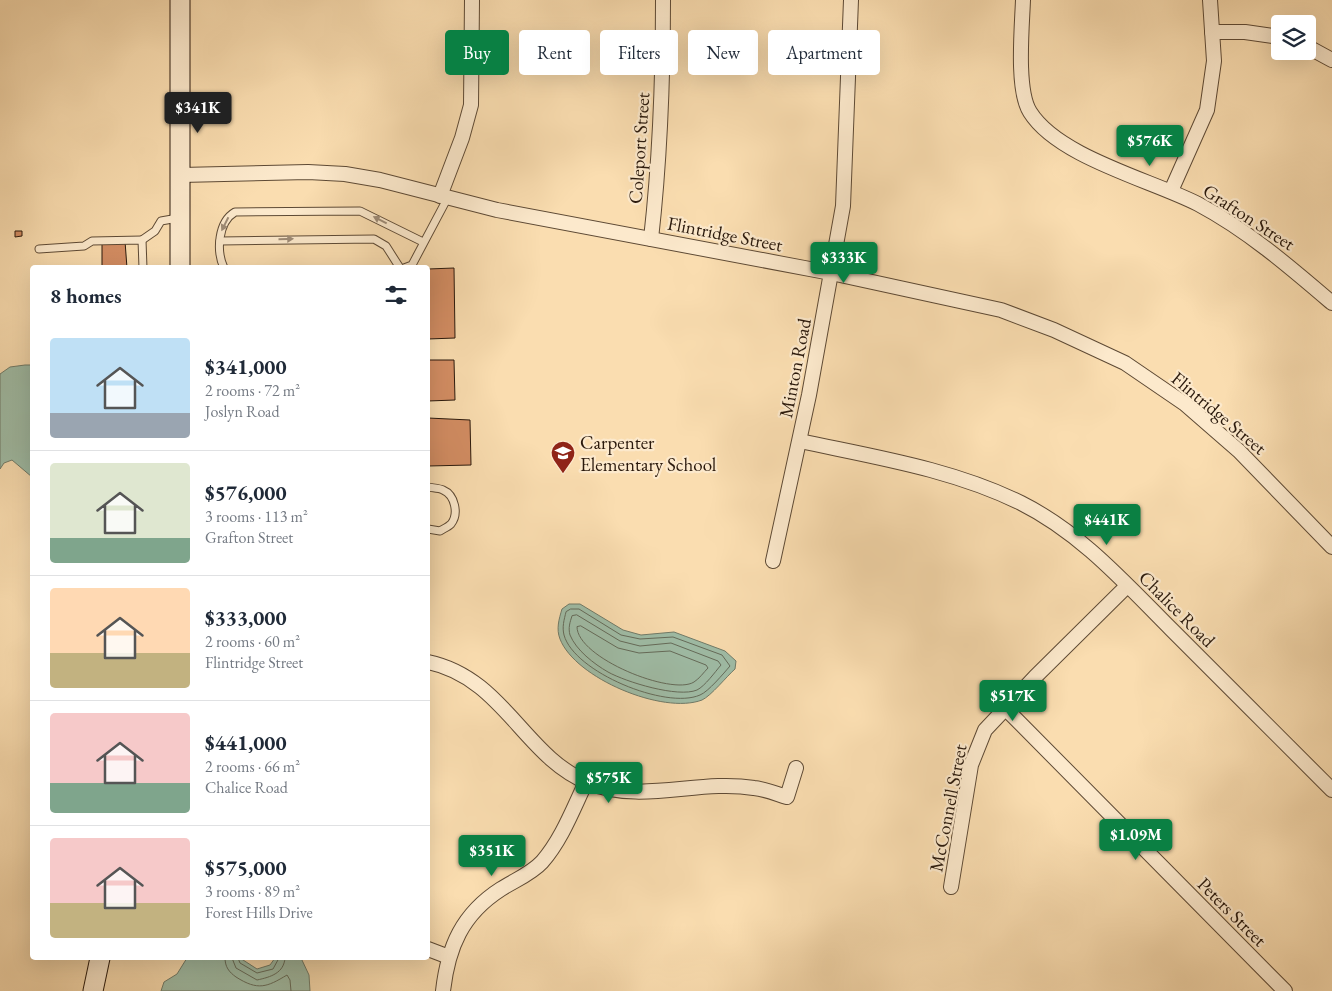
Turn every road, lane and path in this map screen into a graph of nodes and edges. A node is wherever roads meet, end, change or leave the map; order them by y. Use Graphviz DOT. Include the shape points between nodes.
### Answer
graph roads {
  1 [pos="180,0"];
  2 [pos="472,0"];
  3 [pos="663,0"];
  4 [pos="851,0"];
  5 [pos="1023,0"];
  6 [pos="1210,0"];
  7 [pos="1212,32"];
  8 [pos="1271,36"];
  9 [pos="1316,51"];
  10 [pos="1332,60"];
  11 [pos="181,175"];
  12 [pos="1171,191"];
  13 [pos="443,197"];
  14 [pos="181,218"];
  15 [pos="651,239"];
  16 [pos="142,240"];
  17 [pos="220,241"];
  18 [pos="423,242"];
  19 [pos="39,249"];
  20 [pos="143,265"];
  21 [pos="180,265"];
  22 [pos="224,265"];
  23 [pos="400,265"];
  24 [pos="412,265"];
  25 [pos="831,274"];
  26 [pos="1332,303"];
  27 [pos="800,441"];
  28 [pos="430,487"];
  29 [pos="430,529"];
  30 [pos="1332,547"];
  31 [pos="773,561"];
  32 [pos="1127,586"];
  33 [pos="430,663"];
  34 [pos="1006,709"];
  35 [pos="796,768"];
  36 [pos="586,782"];
  37 [pos="1332,790"];
  38 [pos="951,887"];
  39 [pos="430,950"];
  40 [pos="448,957"];
  41 [pos="100,960"];
  42 [pos="93,991"];
  43 [pos="443,991"];
  44 [pos="1285,991"];
  1 -- 11 [label="street"];
  2 -- 13 [label="street" via="471,105"];
  3 -- 15 [label="street, Coleport Street" via="663,74"];
  4 -- 25 [label="street, Minton Road" via="843,206"];
  5 -- 12 [label="street, Grafton Street" via="1022,80 1029,112 1067,146"];
  6 -- 7 [label="street"];
  7 -- 8 [label="street"];
  7 -- 12 [label="street" via="1214,61 1207,110"];
  9 -- 10 [label="street"];
  11 -- 13 [label="street, Flintridge Street" via="345,174"];
  11 -- 14 [label="street"];
  12 -- 26 [label="street, Grafton Street" via="1226,220 1296,271"];
  13 -- 15 [label="street, Flintridge Street"];
  13 -- 18 [label="lane"];
  14 -- 16 [label="lane" via="161,220 155,231"];
  14 -- 21 [label="street"];
  15 -- 25 [label="street, Flintridge Street"];
  16 -- 19 [label="lane" via="92,241 84,246"];
  16 -- 20 [label="lane"];
  18 -- 17 [label="lane, one-way" via="368,214 344,210 235,212 224,223"];
  17 -- 22 [label="lane"];
  17 -- 23 [label="lane, one-way" via="374,239 386,246"];
  18 -- 24 [label="lane"];
  25 -- 27 [label="street, Minton Road"];
  25 -- 30 [label="street, Flintridge Street" via="1001,310 1054,330 1125,364 1185,404 1232,445"];
  27 -- 31 [label="street, Minton Road"];
  27 -- 32 [label="street, Chalice Road" via="889,460 981,485 1056,523 1106,563"];
  28 -- 29 [label="lane" via="451,495 455,514 451,524 440,531"];
  32 -- 34 [label="street, McConnell Street"];
  32 -- 37 [label="street, Chalice Road"];
  33 -- 36 [label="street" via="475,681 543,750"];
  34 -- 38 [label="street, McConnell Street" via="985,730 974,757"];
  34 -- 44 [label="street, Peters Street"];
  35 -- 36 [label="street" via="787,797 754,788 626,792"];
  36 -- 40 [label="street" via="552,850 540,864 481,905 460,930"];
  39 -- 40 [label="street"];
  40 -- 43 [label="street"];
  41 -- 42 [label="street"];
}
